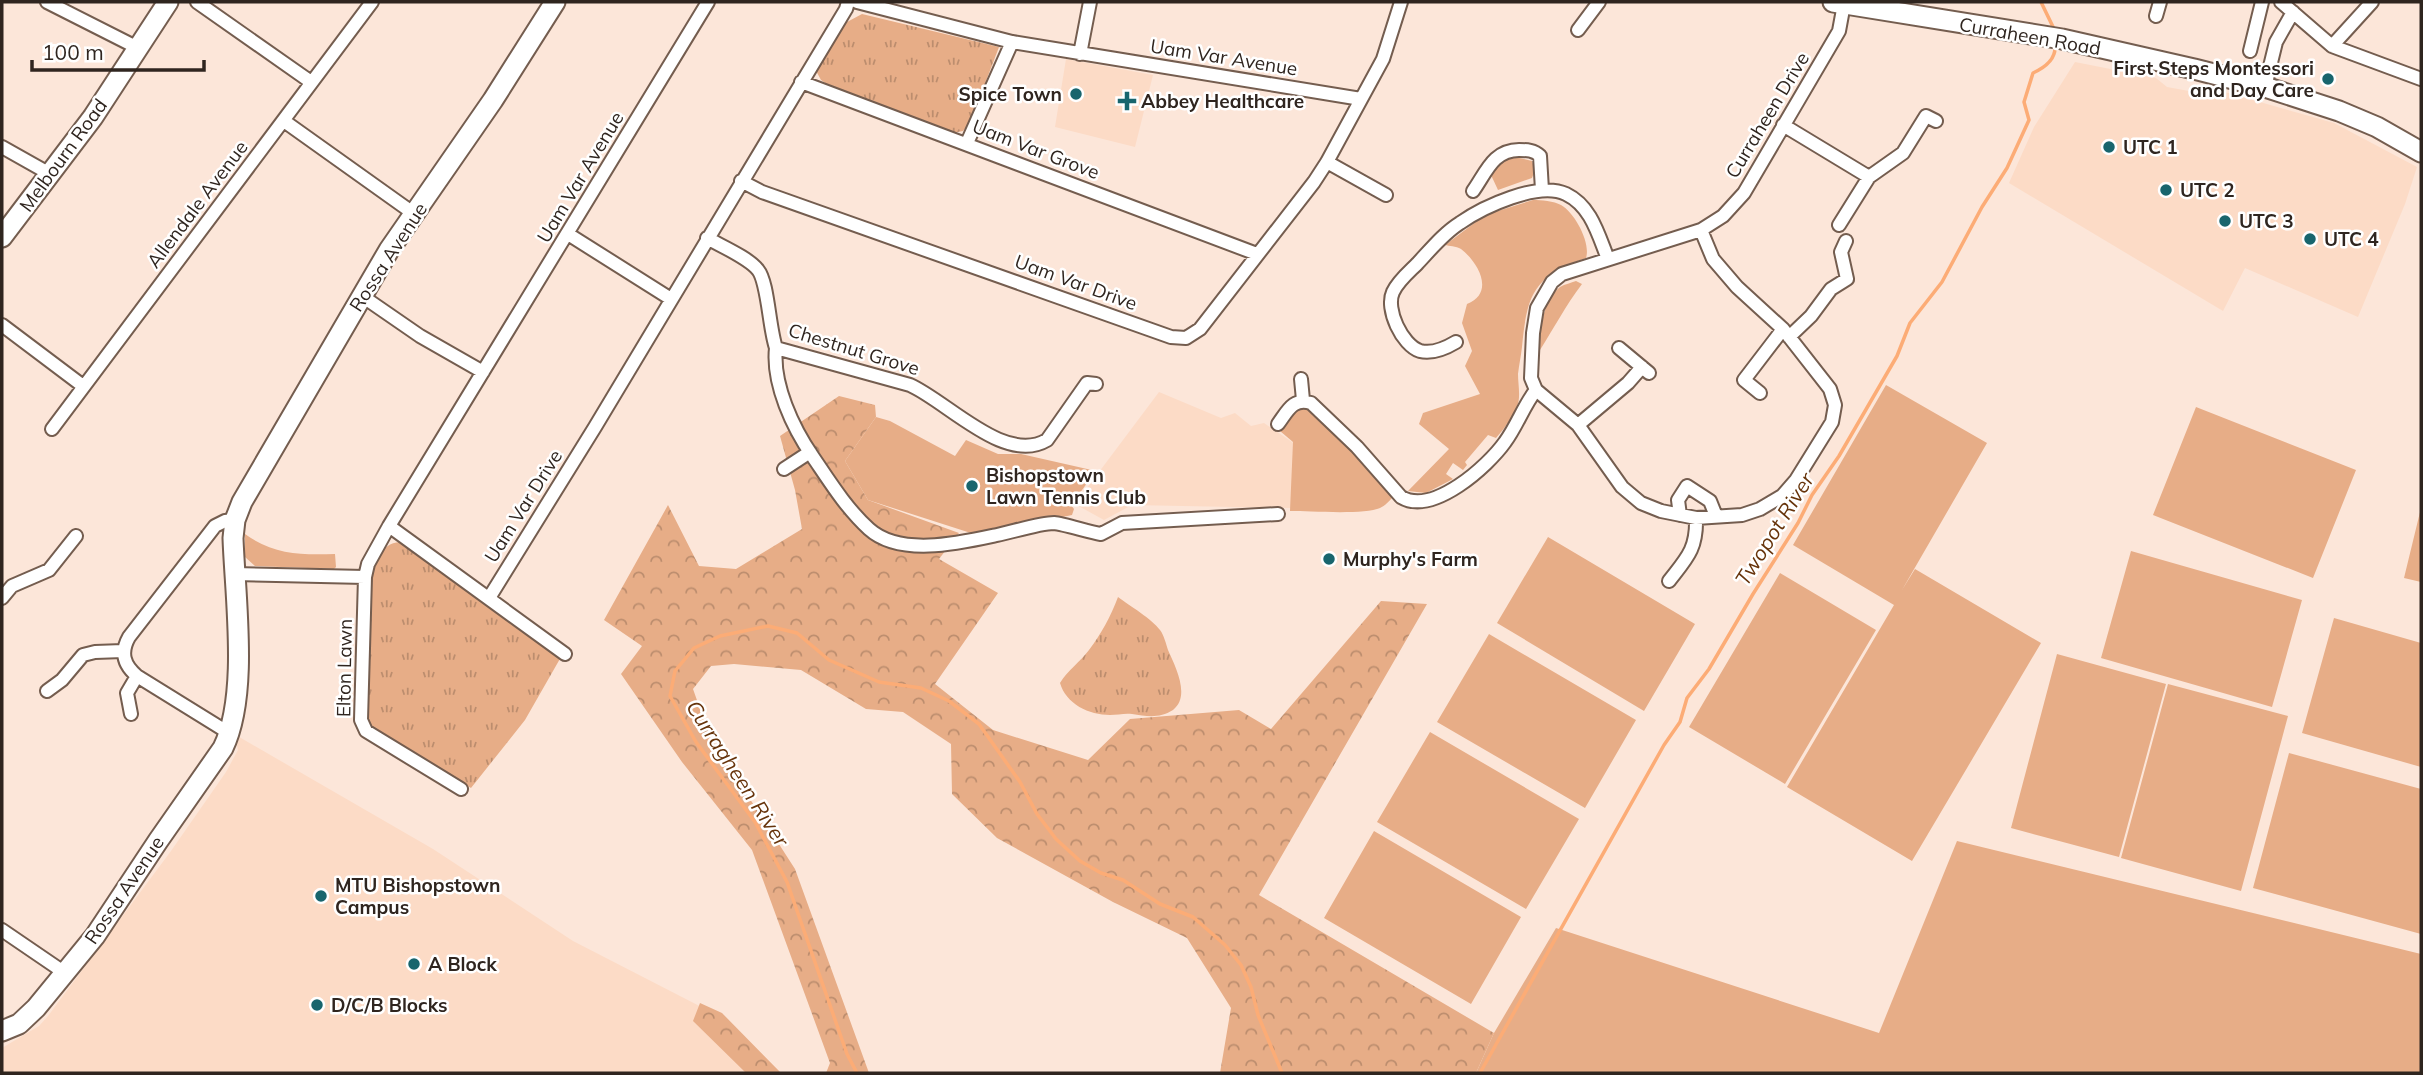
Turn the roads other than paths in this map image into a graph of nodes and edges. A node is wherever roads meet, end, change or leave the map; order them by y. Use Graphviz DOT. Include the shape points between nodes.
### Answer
graph roads {
  1 [pos="47,2"];
  2 [pos="168,2"];
  3 [pos="197,2"];
  4 [pos="372,2"];
  5 [pos="555,2"];
  6 [pos="708,2"];
  7 [pos="848,2"];
  8 [pos="857,2"];
  9 [pos="1090,2"];
  10 [pos="1401,2"];
  11 [pos="1599,2"];
  12 [pos="2160,2"];
  13 [pos="2262,2"];
  14 [pos="2281,2"];
  15 [pos="2372,2"];
  16 [pos="1839,3"];
  17 [pos="2293,12"];
  18 [pos="2156,16"];
  19 [pos="1578,30"];
  20 [pos="1012,42"];
  21 [pos="2332,46"];
  22 [pos="138,48"];
  23 [pos="2250,51"];
  24 [pos="1080,54"];
  25 [pos="2421,79"];
  26 [pos="311,82"];
  27 [pos="801,82"];
  28 [pos="2265,87"];
  29 [pos="1361,99"];
  30 [pos="284,121"];
  31 [pos="1936,121"];
  32 [pos="1783,125"];
  33 [pos="967,143"];
  34 [pos="2,147"];
  35 [pos="2421,152"];
  36 [pos="1327,162"];
  37 [pos="50,174"];
  38 [pos="1869,177"];
  39 [pos="741,181"];
  40 [pos="1542,190"];
  41 [pos="1474,191"];
  42 [pos="1385,195"];
  43 [pos="413,213"];
  44 [pos="1839,225"];
  45 [pos="1701,230"];
  46 [pos="568,234"];
  47 [pos="2,237"];
  48 [pos="707,238"];
  49 [pos="1846,241"];
  50 [pos="1257,254"];
  51 [pos="1608,260"];
  52 [pos="362,296"];
  53 [pos="671,299"];
  54 [pos="2,326"];
  55 [pos="1786,333"];
  56 [pos="1456,342"];
  57 [pos="776,348"];
  58 [pos="1619,348"];
  59 [pos="483,372"];
  60 [pos="1301,379"];
  61 [pos="1096,384"];
  62 [pos="83,386"];
  63 [pos="1536,390"];
  64 [pos="1760,393"];
  65 [pos="1303,401"];
  66 [pos="1278,424"];
  67 [pos="1578,425"];
  68 [pos="52,429"];
  69 [pos="810,452"];
  70 [pos="784,469"];
  71 [pos="1279,514"];
  72 [pos="1679,515"];
  73 [pos="1716,516"];
  74 [pos="1696,518"];
  75 [pos="235,520"];
  76 [pos="389,526"];
  77 [pos="76,536"];
  78 [pos="234,574"];
  79 [pos="365,578"];
  80 [pos="1669,581"];
  81 [pos="2,598"];
  82 [pos="489,598"];
  83 [pos="123,651"];
  84 [pos="565,654"];
  85 [pos="137,676"];
  86 [pos="47,691"];
  87 [pos="131,714"];
  88 [pos="229,733"];
  89 [pos="461,789"];
  90 [pos="3,933"];
  91 [pos="65,973"];
  92 [pos="2,1031"];
  1 -- 22 [label="street"];
  2 -- 22 [label="street, Melbourn Road"];
  3 -- 26 [label="street"];
  4 -- 26 [label="street, Allendale Avenue"];
  5 -- 43 [label="street, Rossa Avenue"];
  6 -- 46 [label="street, Uam Var Avenue"];
  7 -- 27 [label="street, Uam Var Drive"];
  8 -- 20 [label="street, Uam Var Avenue"];
  9 -- 24 [label="street"];
  10 -- 29 [label="street, Uam Var Drive" via="1382,58"];
  11 -- 19 [label="street"];
  12 -- 18 [label="street"];
  13 -- 23 [label="street"];
  14 -- 17 [label="street"];
  15 -- 21 [label="street"];
  16 -- 28 [label="street, Curraheen Road" via="2052,37"];
  16 -- 32 [label="street, Curraheen Drive" via="1839,32"];
  17 -- 21 [label="street"];
  17 -- 28 [label="street" via="2276,42"];
  20 -- 24 [label="street, Uam Var Avenue"];
  20 -- 33 [label="street"];
  21 -- 25 [label="street"];
  22 -- 37 [label="street, Melbourn Road"];
  24 -- 29 [label="street, Uam Var Avenue"];
  26 -- 30 [label="street, Allendale Avenue"];
  27 -- 33 [label="street, Uam Var Grove"];
  27 -- 39 [label="street, Uam Var Drive"];
  28 -- 35 [label="street, Curraheen Road" via="2363,120"];
  29 -- 36 [label="street, Uam Var Drive"];
  30 -- 43 [label="street"];
  30 -- 62 [label="street, Allendale Avenue"];
  31 -- 38 [label="street" via="1926,116 1903,153"];
  32 -- 38 [label="street"];
  32 -- 45 [label="street, Curraheen Drive" via="1744,193 1723,216"];
  33 -- 50 [label="street, Uam Var Grove"];
  34 -- 37 [label="street"];
  36 -- 42 [label="street"];
  36 -- 50 [label="street, Uam Var Drive"];
  37 -- 47 [label="street, Melbourn Road"];
  38 -- 44 [label="street"];
  39 -- 48 [label="street, Uam Var Drive"];
  39 -- 50 [label="street, Uam Var Drive" via="1171,337 1186,338 1200,329"];
  40 -- 41 [label="street" via="1540,156 1520,150 1497,156"];
  40 -- 51 [label="street" via="1563,192 1581,204 1594,222"];
  40 -- 56 [label="street" via="1517,196 1458,223 1397,286 1391,300 1392,318 1415,348 1427,352"];
  43 -- 52 [label="street, Rossa Avenue"];
  45 -- 51 [label="street, Curraheen Drive"];
  45 -- 55 [label="street" via="1713,259"];
  46 -- 53 [label="street"];
  46 -- 59 [label="street, Uam Var Avenue"];
  48 -- 53 [label="street, Uam Var Drive"];
  48 -- 57 [label="street, Chestnut Grove" via="757,267 764,278"];
  49 -- 55 [label="street" via="1841,252 1847,279 1831,289 1811,316"];
  51 -- 63 [label="street, Curraheen Drive" via="1562,274 1537,308 1531,378"];
  52 -- 59 [label="street"];
  52 -- 75 [label="street, Rossa Avenue"];
  53 -- 82 [label="street, Uam Var Drive"];
  54 -- 62 [label="street"];
  55 -- 64 [label="street" via="1744,380"];
  55 -- 73 [label="street" via="1830,389 1835,405 1832,422 1782,496 1742,515"];
  57 -- 61 [label="street, Chestnut Grove" via="910,385 998,441 1012,445 1047,440 1087,383"];
  57 -- 69 [label="street" via="774,363 787,407"];
  58 -- 67 [label="street" via="1645,370"];
  59 -- 76 [label="street, Uam Var Avenue"];
  60 -- 65 [label="street"];
  62 -- 68 [label="street, Allendale Avenue"];
  63 -- 65 [label="street" via="1505,442 1484,466 1446,492 1420,502 1401,497 1334,423"];
  63 -- 67 [label="street"];
  65 -- 66 [label="street" via="1292,405"];
  67 -- 72 [label="street" via="1622,487 1641,503"];
  69 -- 70 [label="street"];
  69 -- 71 [label="street" via="837,494 870,530 923,547 1055,523 1101,534 1122,523"];
  72 -- 73 [label="street" via="1678,500 1688,486 1710,501"];
  72 -- 74 [label="street"];
  73 -- 74 [label="street"];
  74 -- 80 [label="street" via="1692,552"];
  75 -- 78 [label="street, Rossa Avenue"];
  75 -- 83 [label="street" via="215,526"];
  76 -- 79 [label="street, Elton Lawn"];
  76 -- 82 [label="street"];
  77 -- 81 [label="street" via="49,570 12,586"];
  78 -- 79 [label="street"];
  78 -- 88 [label="street, Rossa Avenue" via="239,674"];
  79 -- 89 [label="street, Elton Lawn" via="363,728"];
  82 -- 84 [label="street"];
  83 -- 85 [label="street" via="127,666"];
  83 -- 86 [label="street" via="83,655"];
  85 -- 87 [label="street" via="127,693"];
  85 -- 88 [label="street"];
  88 -- 91 [label="street, Rossa Avenue" via="212,766"];
  90 -- 91 [label="street"];
  91 -- 92 [label="street, Rossa Avenue" via="26,1018"];
}
